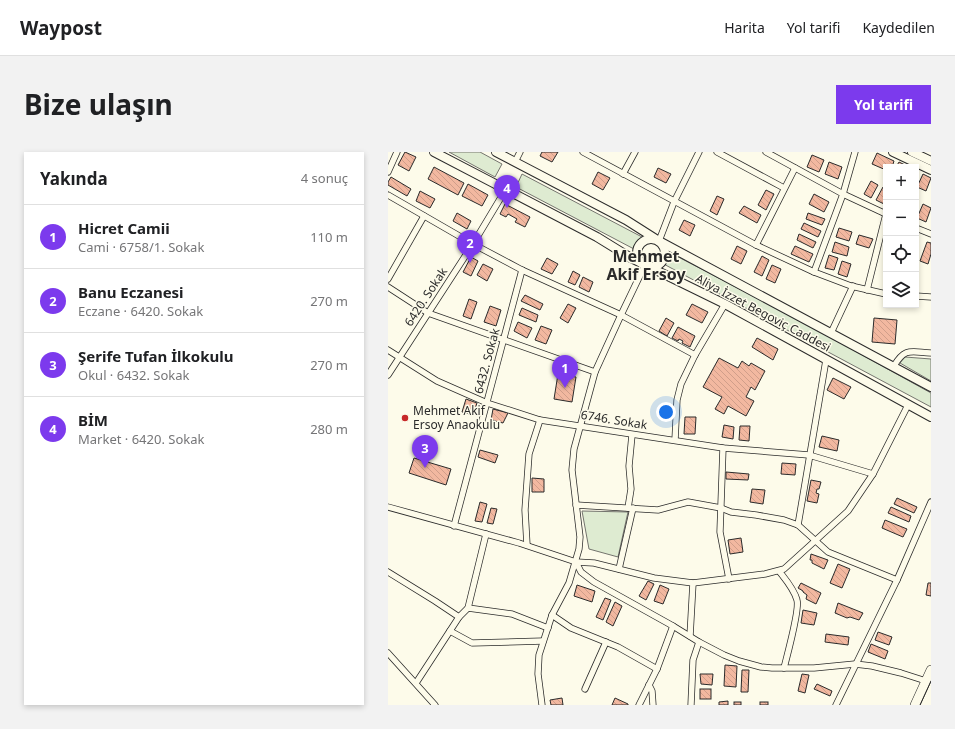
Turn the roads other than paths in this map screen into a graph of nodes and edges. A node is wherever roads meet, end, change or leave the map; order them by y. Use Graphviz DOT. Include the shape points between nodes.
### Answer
graph roads {
  1 [pos="397,152"];
  2 [pos="434,152"];
  3 [pos="496,152"];
  4 [pos="520,152"];
  5 [pos="583,152"];
  6 [pos="635,152"];
  7 [pos="699,152"];
  8 [pos="717,152"];
  9 [pos="766,152"];
  10 [pos="855,152"];
  11 [pos="893,152"];
  12 [pos="917,153"];
  13 [pos="931,161"];
  14 [pos="515,162"];
  15 [pos="795,168"];
  16 [pos="931,170"];
  17 [pos="388,172"];
  18 [pos="623,174"];
  19 [pos="784,188"];
  20 [pos="506,189"];
  21 [pos="843,194"];
  22 [pos="388,195"];
  23 [pos="674,202"];
  24 [pos="883,213"];
  25 [pos="424,216"];
  26 [pos="883,226"];
  27 [pos="919,229"];
  28 [pos="931,234"];
  29 [pos="659,241"];
  30 [pos="473,244"];
  31 [pos="756,245"];
  32 [pos="645,265"];
  33 [pos="522,270"];
  34 [pos="814,272"];
  35 [pos="388,279"];
  36 [pos="853,286"];
  37 [pos="388,287"];
  38 [pos="867,290"];
  39 [pos="883,293"];
  40 [pos="919,296"];
  41 [pos="931,297"];
  42 [pos="725,304"];
  43 [pos="428,313"];
  44 [pos="621,315"];
  45 [pos="831,333"];
  46 [pos="504,340"];
  47 [pos="388,350"];
  48 [pos="931,353"];
  49 [pos="695,356"];
  50 [pos="400,357"];
  51 [pos="826,360"];
  52 [pos="894,366"];
  53 [pos="595,372"];
  54 [pos="388,375"];
  55 [pos="931,387"];
  56 [pos="487,403"];
  57 [pos="908,405"];
  58 [pos="931,417"];
  59 [pos="540,420"];
  60 [pos="581,426"];
  61 [pos="632,434"];
  62 [pos="675,440"];
  63 [pos="724,448"];
  64 [pos="809,455"];
  65 [pos="872,474"];
  66 [pos="931,502"];
  67 [pos="576,506"];
  68 [pos="388,507"];
  69 [pos="630,508"];
  70 [pos="721,508"];
  71 [pos="798,525"];
  72 [pos="454,526"];
  73 [pos="486,534"];
  74 [pos="816,541"];
  75 [pos="527,545"];
  76 [pos="576,562"];
  77 [pos="618,569"];
  78 [pos="779,571"];
  79 [pos="388,572"];
  80 [pos="729,579"];
  81 [pos="897,580"];
  82 [pos="693,583"];
  83 [pos="468,608"];
  84 [pos="552,616"];
  85 [pos="459,618"];
  86 [pos="673,626"];
  87 [pos="548,628"];
  88 [pos="450,631"];
  89 [pos="690,636"];
  90 [pos="543,641"];
  91 [pos="606,642"];
  92 [pos="698,642"];
  93 [pos="388,653"];
  94 [pos="855,664"];
  95 [pos="657,668"];
  96 [pos="784,668"];
  97 [pos="931,670"];
  98 [pos="926,681"];
  99 [pos="416,682"];
  100 [pos="649,685"];
  101 [pos="585,689"];
  102 [pos="435,705"];
  103 [pos="542,705"];
  104 [pos="640,705"];
  105 [pos="653,705"];
  106 [pos="692,705"];
  107 [pos="836,705"];
  108 [pos="915,705"];
  1 -- 17 [label="street"];
  2 -- 20 [label="main road, Aliya İzzet Begoviç Caddesi"];
  3 -- 14 [label="main road, Aliya İzzet Begoviç Caddesi"];
  4 -- 14 [label="street"];
  5 -- 18 [label="street"];
  6 -- 18 [label="street"];
  7 -- 23 [label="street"];
  8 -- 19 [label="street"];
  9 -- 15 [label="street"];
  10 -- 21 [label="street"];
  11 -- 16 [label="main road"];
  12 -- 13 [label="main road"];
  14 -- 29 [label="main road, Aliya İzzet Begoviç Caddesi" via="626,220"];
  15 -- 19 [label="street"];
  15 -- 21 [label="street"];
  18 -- 23 [label="street"];
  19 -- 31 [label="street"];
  20 -- 30 [label="street, 6420. Sokak"];
  20 -- 32 [label="main road, Aliya İzzet Begoviç Caddesi"];
  21 -- 24 [label="street"];
  21 -- 34 [label="street"];
  22 -- 25 [label="street"];
  23 -- 29 [label="street"];
  23 -- 31 [label="street"];
  25 -- 30 [label="street"];
  25 -- 35 [label="street"];
  26 -- 38 [label="street"];
  27 -- 28 [label="street"];
  29 -- 32 [label="main road" via="664,248 662,262 654,266"];
  29 -- 32 [label="main road" via="650,238 639,245 638,259"];
  29 -- 45 [label="main road, Aliya İzzet Begoviç Caddesi"];
  30 -- 33 [label="street"];
  30 -- 43 [label="street, 6420. Sokak"];
  31 -- 34 [label="street"];
  32 -- 42 [label="main road, Aliya İzzet Begoviç Caddesi"];
  32 -- 44 [label="street"];
  33 -- 44 [label="street"];
  33 -- 46 [label="street, 6432. Sokak"];
  34 -- 36 [label="street"];
  36 -- 38 [label="street"];
  36 -- 45 [label="street"];
  37 -- 43 [label="street"];
  38 -- 39 [label="street"];
  40 -- 41 [label="street"];
  42 -- 49 [label="street"];
  42 -- 51 [label="main road, Aliya İzzet Begoviç Caddesi"];
  43 -- 46 [label="street"];
  43 -- 50 [label="street, 6420. Sokak"];
  44 -- 49 [label="street"];
  44 -- 53 [label="street"];
  45 -- 52 [label="main road, Aliya İzzet Begoviç Caddesi"];
  46 -- 53 [label="street"];
  46 -- 56 [label="street, 6432. Sokak"];
  47 -- 50 [label="street, 6746. Sokak"];
  48 -- 52 [label="street" via="902,354"];
  49 -- 62 [label="street" via="681,384 677,400"];
  50 -- 54 [label="street, 6420. Sokak"];
  50 -- 56 [label="street, 6746. Sokak" via="437,381"];
  51 -- 57 [label="main road, Aliya İzzet Begoviç Caddesi"];
  51 -- 64 [label="street"];
  52 -- 55 [label="main road, Aliya İzzet Begoviç Caddesi"];
  53 -- 60 [label="street"];
  56 -- 59 [label="street, 6746. Sokak"];
  56 -- 72 [label="street, 6432. Sokak"];
  57 -- 58 [label="main road, Aliya İzzet Begoviç Caddesi"];
  57 -- 65 [label="street"];
  59 -- 60 [label="street, 6746. Sokak"];
  59 -- 75 [label="street" via="529,454 525,510"];
  60 -- 61 [label="street, 6746. Sokak"];
  60 -- 67 [label="street" via="574,449 572,470"];
  61 -- 62 [label="street, 6746. Sokak"];
  61 -- 69 [label="street" via="629,466"];
  62 -- 63 [label="street, 6746. Sokak"];
  63 -- 64 [label="street, 6746. Sokak"];
  63 -- 70 [label="street"];
  64 -- 65 [label="street, 6746. Sokak"];
  64 -- 71 [label="street"];
  65 -- 74 [label="street" via="848,511"];
  66 -- 81 [label="street"];
  67 -- 69 [label="street"];
  67 -- 76 [label="street" via="580,537"];
  68 -- 72 [label="street"];
  69 -- 70 [label="street" via="658,510 688,502"];
  69 -- 77 [label="street"];
  70 -- 71 [label="street"];
  70 -- 80 [label="street" via="720,532"];
  71 -- 74 [label="street"];
  72 -- 73 [label="street"];
  73 -- 75 [label="street"];
  73 -- 83 [label="street"];
  74 -- 78 [label="street"];
  74 -- 81 [label="street" via="828,552"];
  75 -- 76 [label="street"];
  76 -- 77 [label="street"];
  76 -- 84 [label="street" via="569,583"];
  76 -- 86 [label="street" via="581,572 594,582"];
  77 -- 82 [label="street" via="654,578"];
  78 -- 80 [label="street"];
  78 -- 96 [label="street" via="798,601"];
  79 -- 85 [label="street"];
  80 -- 82 [label="street"];
  81 -- 94 [label="street"];
  82 -- 89 [label="street"];
  83 -- 85 [label="street"];
  83 -- 87 [label="street" via="512,614"];
  84 -- 87 [label="street"];
  84 -- 91 [label="street" via="571,628"];
  85 -- 88 [label="street"];
  86 -- 89 [label="street"];
  86 -- 95 [label="street"];
  87 -- 90 [label="street"];
  88 -- 90 [label="street" via="472,643"];
  88 -- 99 [label="street"];
  89 -- 92 [label="street"];
  90 -- 103 [label="street" via="538,674"];
  91 -- 95 [label="street"];
  91 -- 101 [label="street"];
  92 -- 96 [label="street" via="750,664"];
  92 -- 106 [label="street" via="693,660"];
  93 -- 99 [label="street"];
  94 -- 96 [label="street"];
  94 -- 98 [label="street"];
  94 -- 107 [label="street"];
  95 -- 100 [label="street"];
  97 -- 98 [label="main road"];
  98 -- 108 [label="main road"];
  99 -- 102 [label="street"];
  100 -- 104 [label="street"];
  100 -- 105 [label="street"];
}
